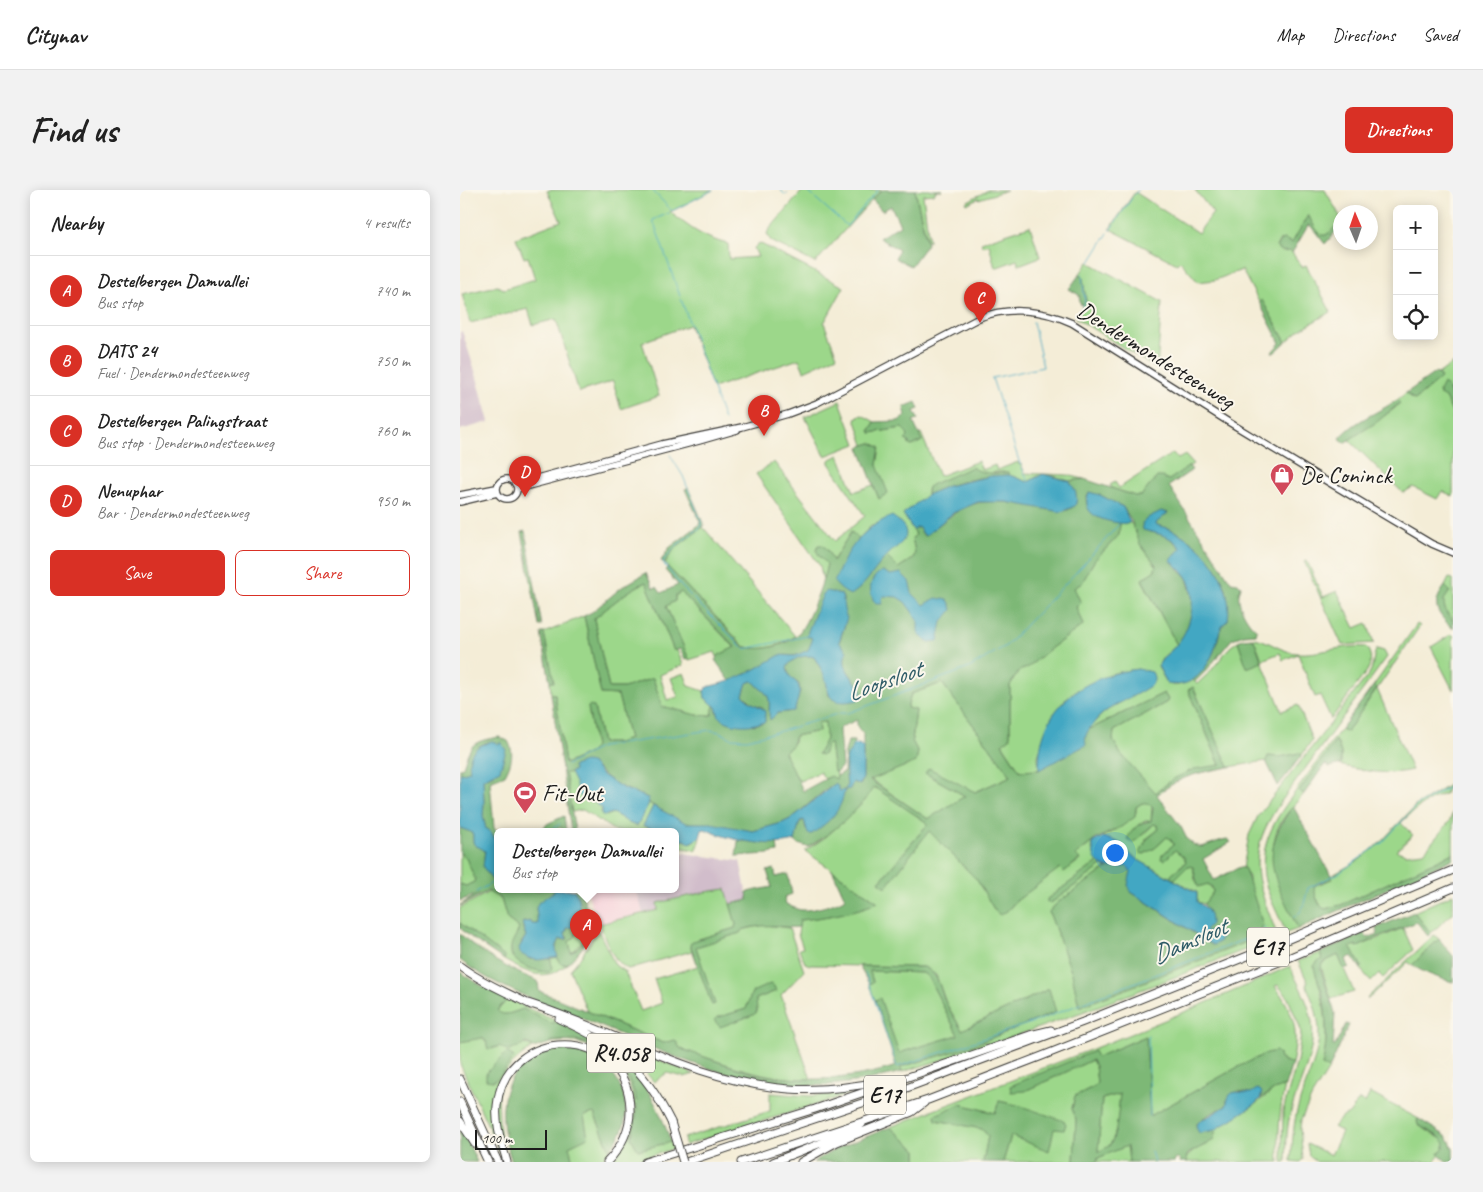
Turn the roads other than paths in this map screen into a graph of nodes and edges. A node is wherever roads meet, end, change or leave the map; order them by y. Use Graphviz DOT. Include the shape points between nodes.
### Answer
graph roads {
  1 [pos="516,486"];
  2 [pos="497,491"];
  3 [pos="460,496"];
  4 [pos="460,502"];
  5 [pos="1453,553"];
  6 [pos="1453,870"];
  7 [pos="1453,888"];
  8 [pos="460,966"];
  9 [pos="528,1003"];
  10 [pos="1082,1022"];
  11 [pos="460,1079"];
  12 [pos="903,1079"];
  13 [pos="928,1100"];
  14 [pos="460,1102"];
  15 [pos="460,1120"];
  16 [pos="867,1120"];
  17 [pos="486,1159"];
  18 [pos="498,1162"];
  19 [pos="507,1162"];
  20 [pos="606,1162"];
  21 [pos="644,1162"];
  22 [pos="685,1162"];
  23 [pos="741,1162"];
  24 [pos="773,1162"];
  25 [pos="801,1162"];
  1 -- 2 [label="main road, Dendermondesteenweg" via="512,480 504,479 498,483"];
  1 -- 2 [label="main road, Dendermondesteenweg" via="514,496 510,498 504,498"];
  1 -- 5 [label="main road, Dendermondesteenweg" via="676,441 788,414 817,403 984,316 1008,311 1036,312 1072,323 1328,482 1432,544"];
  2 -- 3 [label="main road, Dendermondesteenweg"];
  2 -- 4 [label="main road, Dendermondesteenweg"];
  6 -- 10 [label="highway, E17"];
  7 -- 13 [label="highway, E17" via="1243,977"];
  8 -- 9 [label="highway" via="496,989"];
  9 -- 12 [label="highway" via="706,1072 755,1084 790,1089 839,1088"];
  9 -- 22 [label="highway, R4.058, bridge" via="620,1053 658,1099 671,1122"];
  10 -- 12 [label="highway" via="1030,1035"];
  10 -- 22 [label="highway, E17" via="904,1089"];
  11 -- 18 [label="highway"];
  12 -- 21 [label="highway"];
  13 -- 16 [label="highway, E17"];
  13 -- 25 [label="highway" via="912,1112 837,1142"];
  14 -- 17 [label="highway"];
  15 -- 17 [label="highway"];
  16 -- 23 [label="highway, E17"];
  16 -- 24 [label="highway" via="854,1130"];
  19 -- 20 [label="highway" via="496,1114 502,1084 527,1055 561,1044 583,1047 600,1054 613,1065 626,1085 630,1103 629,1123 617,1151"];
}
